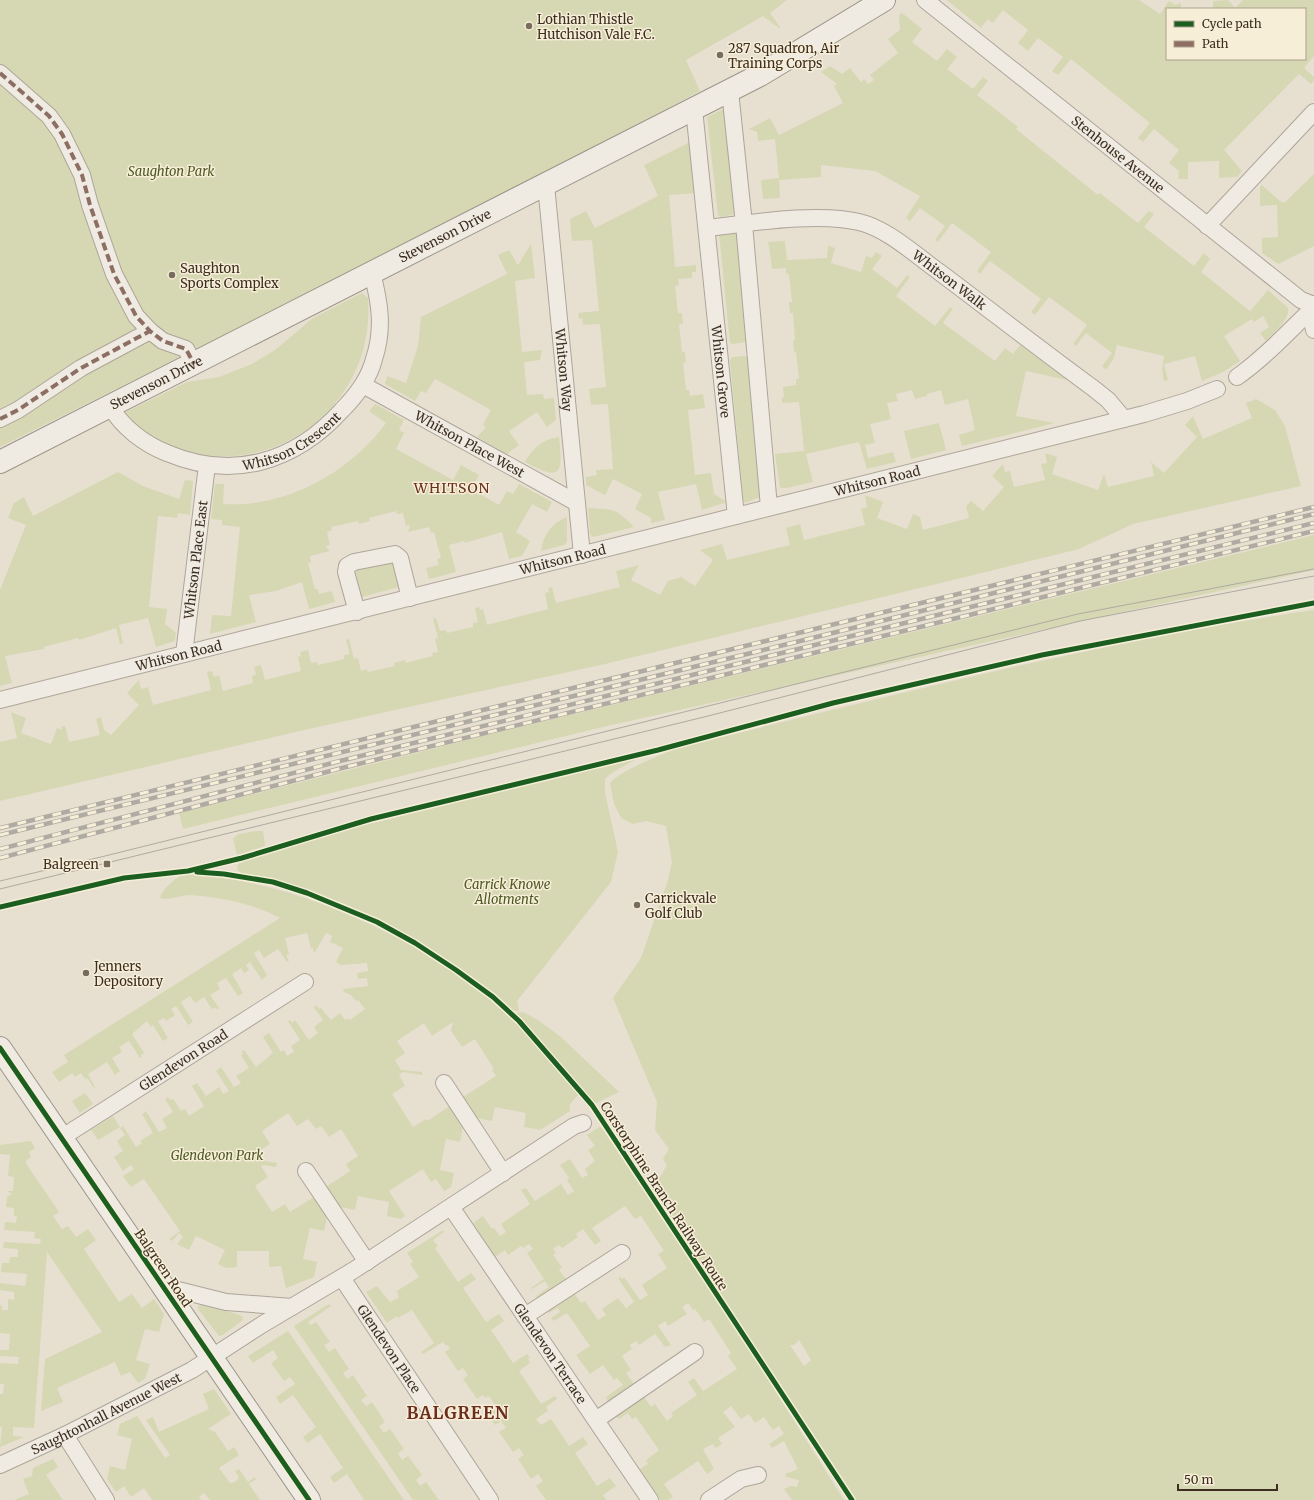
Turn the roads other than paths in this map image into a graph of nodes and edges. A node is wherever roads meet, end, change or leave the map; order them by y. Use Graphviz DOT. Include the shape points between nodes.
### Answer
graph roads {
  1 [pos="884,0"];
  2 [pos="925,0"];
  3 [pos="0,73"];
  4 [pos="730,91"];
  5 [pos="694,109"];
  6 [pos="1314,112"];
  7 [pos="546,185"];
  8 [pos="744,224"];
  9 [pos="1207,226"];
  10 [pos="708,228"];
  11 [pos="372,273"];
  12 [pos="1313,307"];
  13 [pos="1314,330"];
  14 [pos="150,331"];
  15 [pos="194,364"];
  16 [pos="1237,377"];
  17 [pos="363,385"];
  18 [pos="1217,389"];
  19 [pos="110,406"];
  20 [pos="0,419"];
  21 [pos="1124,419"];
  22 [pos="0,462"];
  23 [pos="207,465"];
  24 [pos="577,503"];
  25 [pos="769,507"];
  26 [pos="736,516"];
  27 [pos="582,555"];
  28 [pos="410,598"];
  29 [pos="357,612"];
  30 [pos="184,654"];
  31 [pos="0,700"];
  32 [pos="305,982"];
  33 [pos="0,1048"];
  34 [pos="444,1083"];
  35 [pos="583,1123"];
  36 [pos="61,1138"];
  37 [pos="306,1171"];
  38 [pos="503,1173"];
  39 [pos="451,1207"];
  40 [pos="622,1252"];
  41 [pos="367,1262"];
  42 [pos="342,1278"];
  43 [pos="162,1286"];
  44 [pos="292,1308"];
  45 [pos="525,1316"];
  46 [pos="695,1352"];
  47 [pos="210,1357"];
  48 [pos="596,1420"];
  49 [pos="65,1435"];
  50 [pos="0,1465"];
  51 [pos="758,1475"];
  52 [pos="106,1500"];
  53 [pos="309,1500"];
  54 [pos="490,1500"];
  55 [pos="650,1500"];
  56 [pos="709,1500"];
  1 -- 4 [label="street, Stevenson Drive"];
  2 -- 9 [label="street, Stenhouse Avenue"];
  3 -- 14 [label="street" via="49,116 62,134 82,175 114,274 136,316"];
  4 -- 5 [label="street, Stevenson Drive"];
  4 -- 8 [label="street"];
  5 -- 7 [label="street, Stevenson Drive"];
  5 -- 10 [label="street, Whitson Grove"];
  6 -- 9 [label="street"];
  7 -- 11 [label="street, Stevenson Drive"];
  7 -- 24 [label="street, Whitson Way"];
  8 -- 10 [label="street"];
  8 -- 21 [label="street, Whitson Walk" via="831,218 860,222 882,232 1093,388 1108,400"];
  8 -- 25 [label="street"];
  9 -- 12 [label="street, Stenhouse Avenue"];
  10 -- 26 [label="street, Whitson Grove"];
  11 -- 15 [label="street, Stevenson Drive"];
  11 -- 17 [label="street, Whitson Crescent" via="379,296 380,326 374,359"];
  12 -- 13 [label="street"];
  12 -- 16 [label="street" via="1254,365"];
  14 -- 15 [label="street" via="163,341 186,349"];
  14 -- 20 [label="street" via="81,368"];
  15 -- 19 [label="street, Stevenson Drive"];
  17 -- 23 [label="street, Whitson Crescent" via="335,418 294,449 258,463 235,466"];
  17 -- 24 [label="street, Whitson Place West"];
  18 -- 21 [label="street, Whitson Road" via="1165,409"];
  19 -- 22 [label="street, Stevenson Drive"];
  19 -- 23 [label="street, Whitson Crescent" via="122,424 150,444 176,457"];
  21 -- 25 [label="street, Whitson Road"];
  23 -- 30 [label="street, Whitson Place East"];
  24 -- 27 [label="street, Whitson Way"];
  25 -- 26 [label="street, Whitson Road"];
  26 -- 27 [label="street, Whitson Road"];
  27 -- 28 [label="street, Whitson Road"];
  28 -- 29 [label="street, Whitson Road"];
  28 -- 29 [label="street" via="400,558 395,554 354,562 347,566 346,572"];
  29 -- 30 [label="street, Whitson Road"];
  30 -- 31 [label="street, Whitson Road"];
  32 -- 36 [label="street, Glendevon Road"];
  33 -- 36 [label="street, Balgreen Road"];
  34 -- 38 [label="street"];
  35 -- 38 [label="street" via="574,1126"];
  36 -- 43 [label="street, Balgreen Road"];
  37 -- 41 [label="street"];
  38 -- 39 [label="street"];
  39 -- 41 [label="street"];
  39 -- 45 [label="street, Glendevon Terrace"];
  40 -- 45 [label="street"];
  41 -- 42 [label="street"];
  42 -- 44 [label="street"];
  42 -- 54 [label="street, Glendevon Place"];
  43 -- 44 [label="street" via="226,1302"];
  43 -- 47 [label="street, Balgreen Road"];
  44 -- 47 [label="street"];
  45 -- 48 [label="street, Glendevon Terrace"];
  46 -- 48 [label="street"];
  47 -- 49 [label="street, Saughtonhall Avenue West" via="176,1379"];
  47 -- 53 [label="street, Balgreen Road"];
  48 -- 55 [label="street, Glendevon Terrace"];
  49 -- 50 [label="street, Saughtonhall Avenue West"];
  49 -- 52 [label="street"];
  51 -- 56 [label="street" via="741,1479"];
}
